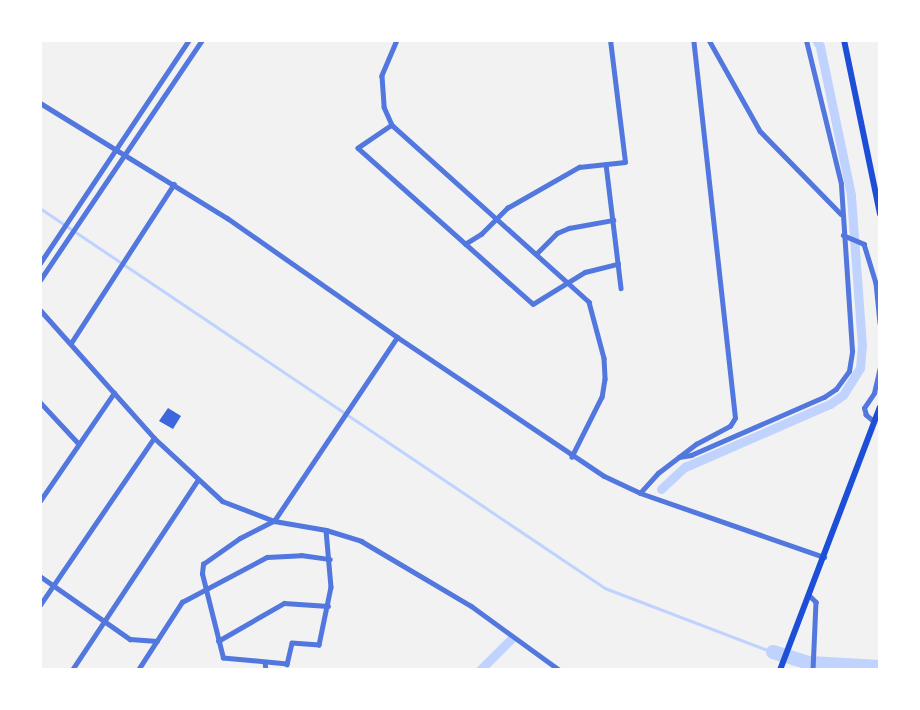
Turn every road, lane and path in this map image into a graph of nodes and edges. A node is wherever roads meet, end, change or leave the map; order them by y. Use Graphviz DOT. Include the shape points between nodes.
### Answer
graph roads {
  1 [pos="189,40"];
  2 [pos="202,40"];
  3 [pos="397,40"];
  4 [pos="610,40"];
  5 [pos="693,40"];
  6 [pos="709,40"];
  7 [pos="806,40"];
  8 [pos="844,40"];
  9 [pos="40,103"];
  10 [pos="392,125"];
  11 [pos="118,151"];
  12 [pos="125,156"];
  13 [pos="606,164"];
  14 [pos="174,184"];
  15 [pos="842,214"];
  16 [pos="880,214"];
  17 [pos="496,219"];
  18 [pos="613,220"];
  19 [pos="842,234"];
  20 [pos="465,244"];
  21 [pos="537,253"];
  22 [pos="40,263"];
  23 [pos="618,264"];
  24 [pos="40,280"];
  25 [pos="570,283"];
  26 [pos="621,288"];
  27 [pos="40,310"];
  28 [pos="880,323"];
  29 [pos="397,337"];
  30 [pos="71,343"];
  31 [pos="880,367"];
  32 [pos="115,393"];
  33 [pos="40,402"];
  34 [pos="880,407"];
  35 [pos="874,422"];
  36 [pos="154,438"];
  37 [pos="79,444"];
  38 [pos="572,457"];
  39 [pos="679,457"];
  40 [pos="197,481"];
  41 [pos="640,493"];
  42 [pos="40,500"];
  43 [pos="274,521"];
  44 [pos="326,530"];
  45 [pos="824,557"];
  46 [pos="330,559"];
  47 [pos="40,576"];
  48 [pos="54,585"];
  49 [pos="208,590"];
  50 [pos="809,595"];
  51 [pos="40,605"];
  52 [pos="328,606"];
  53 [pos="105,620"];
  54 [pos="157,641"];
  55 [pos="218,641"];
  56 [pos="265,662"];
  57 [pos="72,670"];
  58 [pos="138,670"];
  59 [pos="266,670"];
  60 [pos="559,670"];
  61 [pos="780,670"];
  62 [pos="813,670"];
  1 -- 11 [label="street"];
  2 -- 12 [label="street"];
  3 -- 10 [label="street" via="382,76 384,107"];
  4 -- 13 [label="street" via="625,162"];
  5 -- 39 [label="street" via="735,418 730,426"];
  6 -- 15 [label="street" via="760,131"];
  7 -- 15 [label="street" via="841,184"];
  8 -- 16 [label="main road"];
  9 -- 11 [label="street"];
  10 -- 17 [label="street"];
  10 -- 20 [label="street" via="358,148"];
  11 -- 12 [label="street"];
  11 -- 22 [label="street"];
  12 -- 14 [label="street"];
  12 -- 24 [label="street"];
  13 -- 17 [label="street" via="579,167"];
  13 -- 18 [label="street"];
  14 -- 29 [label="street"];
  14 -- 30 [label="street"];
  15 -- 19 [label="street"];
  17 -- 20 [label="street"];
  17 -- 21 [label="street"];
  18 -- 21 [label="street" via="557,233"];
  18 -- 23 [label="street"];
  19 -- 28 [label="street" via="864,244 876,283"];
  19 -- 39 [label="street" via="852,351 844,380 824,397"];
  20 -- 25 [label="street" via="533,303"];
  21 -- 25 [label="street"];
  23 -- 25 [label="street" via="594,268"];
  23 -- 26 [label="street"];
  25 -- 38 [label="street" via="589,302 606,368 602,397"];
  27 -- 30 [label="street"];
  29 -- 38 [label="street"];
  29 -- 43 [label="street"];
  30 -- 32 [label="street"];
  31 -- 35 [label="street" via="874,393 864,408"];
  32 -- 36 [label="street"];
  32 -- 37 [label="street"];
  33 -- 37 [label="street"];
  34 -- 35 [label="main road"];
  35 -- 45 [label="main road"];
  36 -- 40 [label="street"];
  36 -- 48 [label="street"];
  37 -- 42 [label="street"];
  38 -- 41 [label="street"];
  39 -- 41 [label="street"];
  40 -- 43 [label="street" via="222,501"];
  40 -- 53 [label="street"];
  41 -- 45 [label="street"];
  43 -- 44 [label="street"];
  43 -- 49 [label="street" via="203,564"];
  44 -- 46 [label="street"];
  44 -- 60 [label="street" via="361,541 471,606"];
  45 -- 50 [label="main road"];
  46 -- 49 [label="street" via="267,557"];
  46 -- 52 [label="street"];
  47 -- 48 [label="street"];
  48 -- 51 [label="street"];
  48 -- 53 [label="street"];
  49 -- 54 [label="street" via="182,602"];
  49 -- 55 [label="street"];
  50 -- 61 [label="main road"];
  50 -- 62 [label="street" via="816,602"];
  52 -- 55 [label="street" via="284,603"];
  52 -- 56 [label="street" via="319,645 292,643 287,664"];
  53 -- 54 [label="street" via="130,639"];
  53 -- 57 [label="street"];
  54 -- 58 [label="street"];
  55 -- 56 [label="street" via="223,658"];
  56 -- 59 [label="street"];
}
